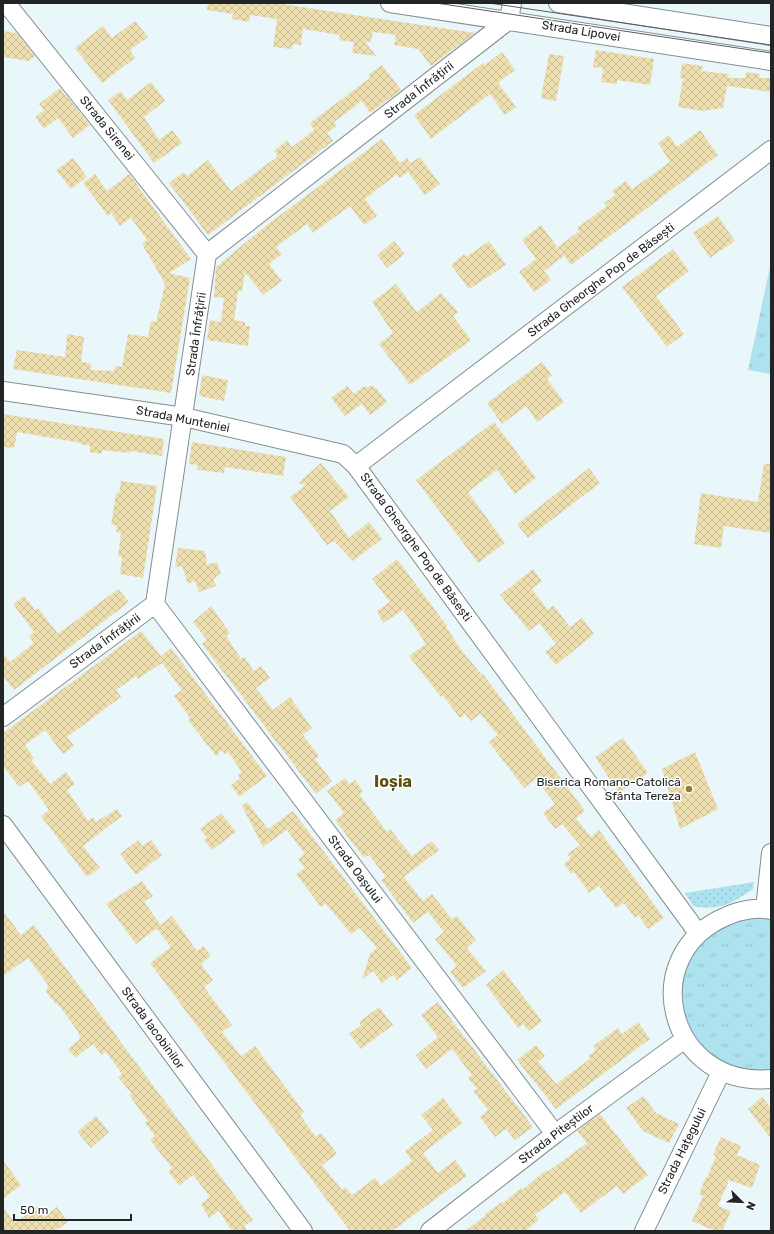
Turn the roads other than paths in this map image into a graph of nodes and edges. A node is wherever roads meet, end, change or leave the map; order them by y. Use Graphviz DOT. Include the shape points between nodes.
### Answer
graph roads {
  1 [pos="6,3"];
  2 [pos="390,3"];
  3 [pos="512,3"];
  4 [pos="558,3"];
  5 [pos="510,20"];
  6 [pos="771,36"];
  7 [pos="771,60"];
  8 [pos="771,150"];
  9 [pos="207,254"];
  10 [pos="3,391"];
  11 [pos="184,418"];
  12 [pos="356,466"];
  13 [pos="155,604"];
  14 [pos="3,717"];
  15 [pos="3,826"];
  16 [pos="771,853"];
  17 [pos="768,909"];
  18 [pos="698,933"];
  19 [pos="684,1039"];
  20 [pos="721,1072"];
  21 [pos="771,1079"];
  22 [pos="555,1134"];
  23 [pos="303,1231"];
  24 [pos="430,1231"];
  25 [pos="644,1231"];
  1 -- 9 [label="street, Strada Sirenei"];
  2 -- 5 [label="street, Strada Lipovei"];
  3 -- 5 [label="street"];
  4 -- 6 [label="street, Strada Lipovei"];
  5 -- 7 [label="street, Strada Lipovei"];
  5 -- 9 [label="street, Strada Înfrățirii"];
  8 -- 12 [label="street, Strada Gheorghe Pop de Băsești"];
  9 -- 11 [label="street, Strada Înfrățirii"];
  10 -- 11 [label="street, Strada Munteniei"];
  11 -- 12 [label="street, Strada Munteniei" via="343,454"];
  11 -- 13 [label="street, Strada Înfrățirii"];
  12 -- 18 [label="street, Strada Gheorghe Pop de Băsești"];
  13 -- 14 [label="street, Strada Înfrățirii"];
  13 -- 22 [label="street, Strada Oașului"];
  15 -- 23 [label="street, Strada Iacobinilor"];
  16 -- 17 [label="street"];
  17 -- 18 [label="street" via="739,911 714,921"];
  18 -- 19 [label="street" via="684,951 675,972 672,996 676,1018"];
  19 -- 20 [label="street" via="701,1059"];
  19 -- 22 [label="street, Strada Piteștilor"];
  20 -- 21 [label="street" via="746,1080"];
  20 -- 25 [label="street, Strada Hațegului"];
  22 -- 24 [label="street, Strada Piteștilor"];
}
